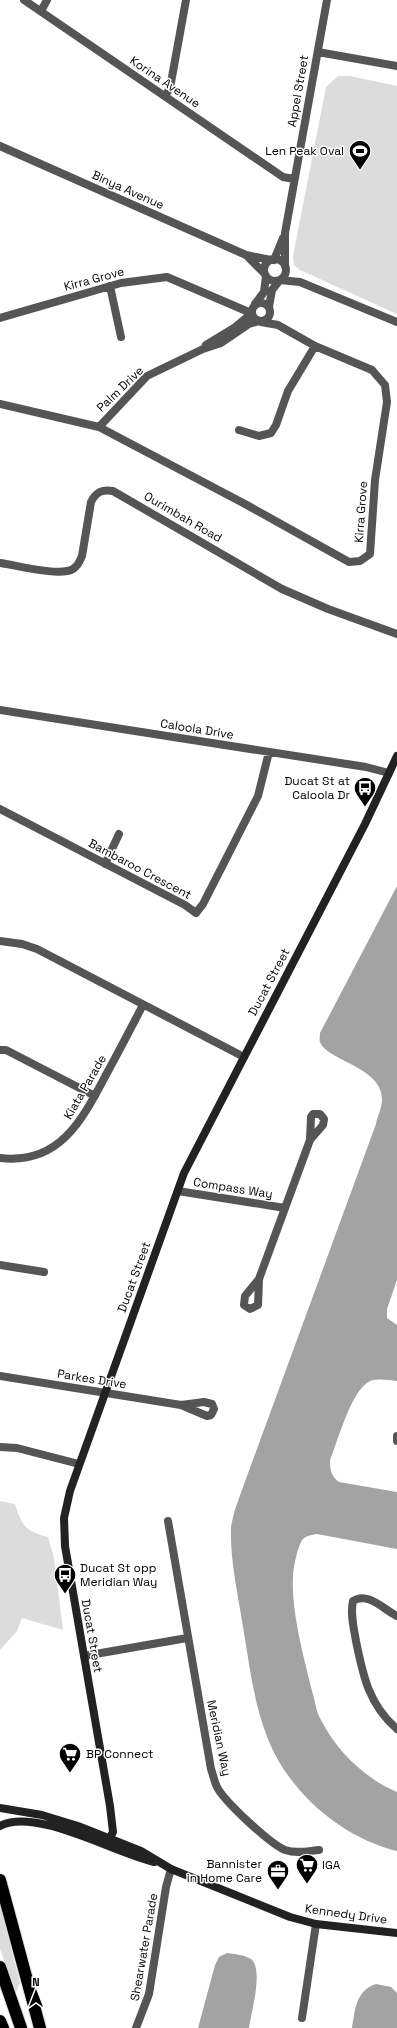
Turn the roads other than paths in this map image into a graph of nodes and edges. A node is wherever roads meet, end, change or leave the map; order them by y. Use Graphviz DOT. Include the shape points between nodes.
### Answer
graph roads {
  1 [pos="24,0"];
  2 [pos="47,0"];
  3 [pos="186,0"];
  4 [pos="327,0"];
  5 [pos="41,12"];
  6 [pos="318,52"];
  7 [pos="397,66"];
  8 [pos="165,96"];
  9 [pos="0,146"];
  10 [pos="294,179"];
  11 [pos="285,233"];
  12 [pos="246,255"];
  13 [pos="272,260"];
  14 [pos="286,267"];
  15 [pos="266,275"];
  16 [pos="279,280"];
  17 [pos="300,282"];
  18 [pos="110,286"];
  19 [pos="270,308"];
  20 [pos="253,309"];
  21 [pos="0,318"];
  22 [pos="260,322"];
  23 [pos="397,322"];
  24 [pos="278,325"];
  25 [pos="121,337"];
  26 [pos="315,346"];
  27 [pos="203,349"];
  28 [pos="0,404"];
  29 [pos="99,427"];
  30 [pos="239,430"];
  31 [pos="0,563"];
  32 [pos="397,634"];
  33 [pos="0,710"];
  34 [pos="269,752"];
  35 [pos="397,756"];
  36 [pos="389,773"];
  37 [pos="0,809"];
  38 [pos="119,834"];
  39 [pos="105,864"];
  40 [pos="0,941"];
  41 [pos="143,1005"];
  42 [pos="0,1050"];
  43 [pos="244,1057"];
  44 [pos="96,1096"];
  45 [pos="310,1140"];
  46 [pos="0,1158"];
  47 [pos="178,1191"];
  48 [pos="285,1208"];
  49 [pos="0,1265"];
  50 [pos="44,1272"];
  51 [pos="259,1279"];
  52 [pos="0,1376"];
  53 [pos="104,1393"];
  54 [pos="181,1405"];
  55 [pos="397,1436"];
  56 [pos="397,1441"];
  57 [pos="0,1447"];
  58 [pos="79,1464"];
  59 [pos="168,1521"];
  60 [pos="397,1616"];
  61 [pos="187,1638"];
  62 [pos="84,1656"];
  63 [pos="397,1729"];
  64 [pos="0,1808"];
  65 [pos="0,1826"];
  66 [pos="108,1842"];
  67 [pos="319,1850"];
  68 [pos="171,1869"];
  69 [pos="0,1880"];
  70 [pos="316,1924"];
  71 [pos="397,1933"];
  72 [pos="0,1968"];
  73 [pos="302,2018"];
  74 [pos="0,2021"];
  75 [pos="3,2028"];
  76 [pos="21,2028"];
  77 [pos="40,2028"];
  78 [pos="136,2028"];
  1 -- 5 [label="street, Korina Avenue"];
  2 -- 5 [label="street"];
  3 -- 8 [label="street" via="170,88"];
  4 -- 6 [label="street, Appel Street"];
  5 -- 8 [label="street, Korina Avenue"];
  6 -- 7 [label="street"];
  6 -- 10 [label="street, Appel Street"];
  8 -- 10 [label="street, Korina Avenue" via="283,177"];
  9 -- 12 [label="street, Binya Avenue"];
  10 -- 11 [label="street, Appel Street"];
  11 -- 13 [label="street, Appel Street"];
  11 -- 14 [label="street, Appel Street"];
  12 -- 13 [label="street, Binya Avenue"];
  12 -- 15 [label="street, Binya Avenue"];
  13 -- 14 [label="street" via="281,261"];
  13 -- 15 [label="street" via="265,267"];
  14 -- 16 [label="street" via="285,275"];
  14 -- 17 [label="street"];
  15 -- 16 [label="street" via="271,280"];
  15 -- 20 [label="street" via="264,292"];
  16 -- 17 [label="street"];
  16 -- 19 [label="street" via="271,292"];
  17 -- 23 [label="street"];
  18 -- 20 [label="street, Kirra Grove" via="167,277 239,306"];
  18 -- 21 [label="street, Kirra Grove"];
  18 -- 25 [label="street"];
  19 -- 20 [label="street" via="264,303"];
  19 -- 22 [label="street" via="268,319"];
  19 -- 24 [label="street"];
  20 -- 22 [label="street" via="253,318"];
  20 -- 27 [label="street, Palm Drive" via="234,328"];
  22 -- 24 [label="street, Kirra Grove"];
  22 -- 27 [label="street, Palm Drive" via="250,324 215,345"];
  24 -- 26 [label="street, Kirra Grove"];
  26 -- 29 [label="street, Kirra Grove" via="372,370 385,385 387,402 375,480 370,554 360,562 350,562"];
  26 -- 30 [label="street" via="288,391 271,433 258,436"];
  27 -- 29 [label="street, Palm Drive" via="147,376"];
  28 -- 29 [label="street, Kirra Grove"];
  31 -- 32 [label="street, Ourimbah Road" via="57,572 73,569 82,556 93,497 101,491 113,491 282,589 328,610"];
  33 -- 34 [label="street, Caloola Drive"];
  34 -- 36 [label="street, Caloola Drive"];
  34 -- 39 [label="street, Bambaroo Crescent" via="258,796 196,913 186,905"];
  35 -- 36 [label="street, Ducat Street"];
  36 -- 43 [label="street, Ducat Street"];
  37 -- 39 [label="street, Bambaroo Crescent"];
  38 -- 39 [label="street"];
  40 -- 41 [label="street" via="22,944 36,950"];
  41 -- 43 [label="street"];
  41 -- 44 [label="street, Kiata Parade"];
  42 -- 44 [label="street" via="6,1050"];
  43 -- 47 [label="street, Ducat Street" via="190,1161"];
  44 -- 46 [label="street, Kiata Parade" via="77,1126 56,1144 31,1156"];
  45 -- 48 [label="street, Compass Way"];
  47 -- 48 [label="street, Compass Way"];
  47 -- 53 [label="street, Ducat Street"];
  48 -- 51 [label="street, Compass Way"];
  49 -- 50 [label="street"];
  52 -- 53 [label="street, Parkes Drive"];
  53 -- 54 [label="street, Parkes Drive"];
  53 -- 58 [label="street, Ducat Street"];
  55 -- 56 [label="street"];
  57 -- 58 [label="street" via="24,1450"];
  58 -- 62 [label="street, Ducat Street" via="67,1504 64,1528"];
  59 -- 61 [label="street, Meridian Way"];
  60 -- 63 [label="street" via="372,1600 356,1599 353,1604 354,1628 365,1683 377,1708"];
  61 -- 62 [label="street"];
  61 -- 67 [label="street, Meridian Way" via="211,1769 217,1787 274,1843 285,1850 299,1853"];
  62 -- 66 [label="street, Ducat Street" via="110,1806 113,1832"];
  64 -- 66 [label="street, Kennedy Drive" via="53,1818"];
  65 -- 66 [label="street, Kennedy Drive" via="12,1822 34,1823"];
  66 -- 68 [label="street, Kennedy Drive" via="141,1851"];
  68 -- 70 [label="street, Kennedy Drive" via="266,1908"];
  68 -- 78 [label="street, Shearwater Parade" via="149,1994"];
  69 -- 77 [label="highway"];
  70 -- 71 [label="street, Kennedy Drive"];
  70 -- 73 [label="street"];
  72 -- 76 [label="highway"];
  74 -- 75 [label="highway"];
}
